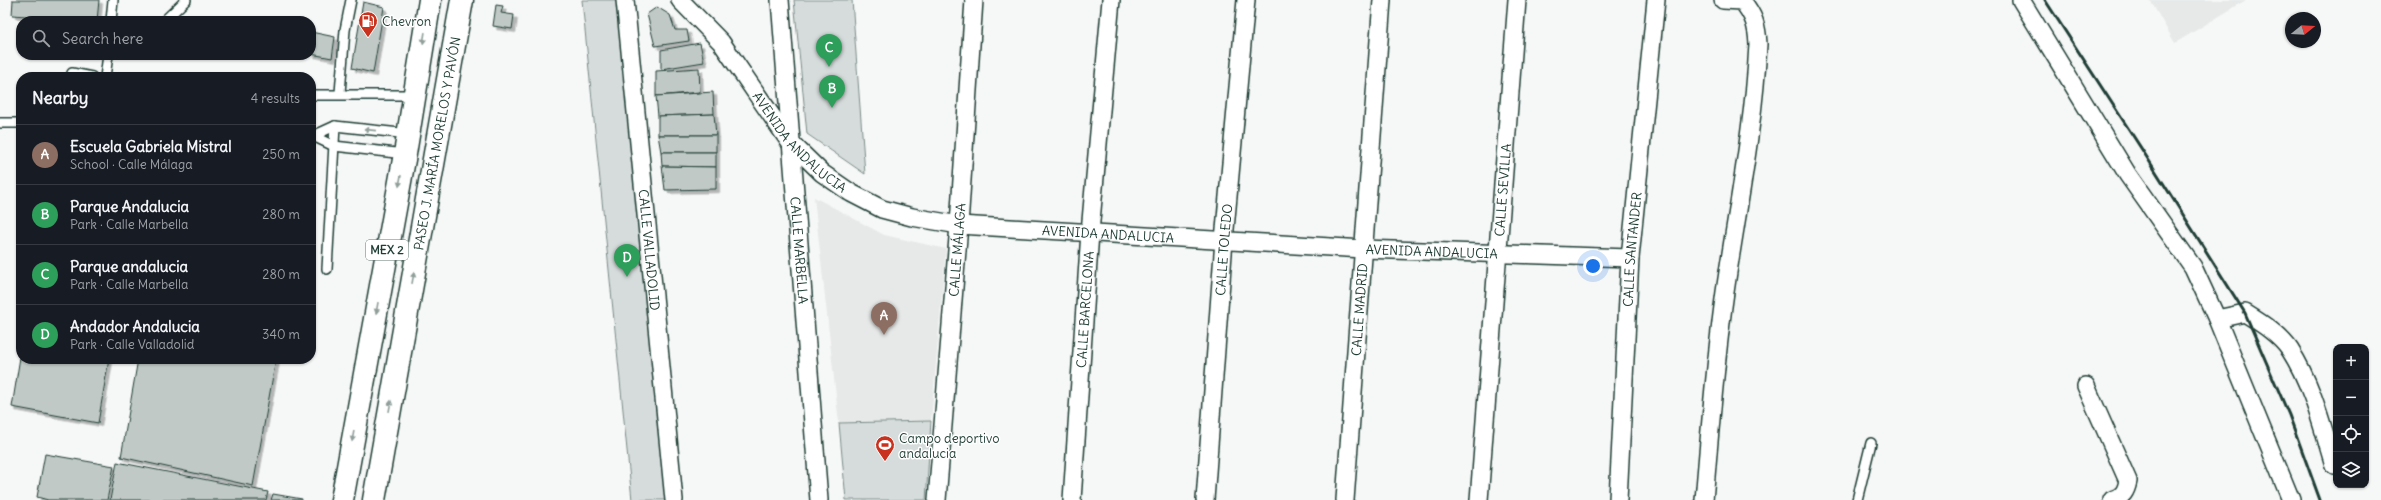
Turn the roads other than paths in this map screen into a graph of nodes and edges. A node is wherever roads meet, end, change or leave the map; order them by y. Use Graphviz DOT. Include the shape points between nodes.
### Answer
graph roads {
  1 [pos="113,0"];
  2 [pos="186,0"];
  3 [pos="351,0"];
  4 [pos="430,0"];
  5 [pos="462,0"];
  6 [pos="625,0"];
  7 [pos="680,0"];
  8 [pos="780,0"];
  9 [pos="974,0"];
  10 [pos="1111,0"];
  11 [pos="1246,0"];
  12 [pos="1382,0"];
  13 [pos="1517,0"];
  14 [pos="1656,0"];
  15 [pos="1724,0"];
  16 [pos="2021,0"];
  17 [pos="111,16"];
  18 [pos="169,16"];
  19 [pos="107,60"];
  20 [pos="106,72"];
  21 [pos="340,93"];
  22 [pos="316,95"];
  23 [pos="414,95"];
  24 [pos="0,123"];
  25 [pos="16,124"];
  26 [pos="335,126"];
  27 [pos="316,134"];
  28 [pos="316,138"];
  29 [pos="789,141"];
  30 [pos="407,144"];
  31 [pos="334,146"];
  32 [pos="960,225"];
  33 [pos="1090,232"];
  34 [pos="1224,240"];
  35 [pos="1364,249"];
  36 [pos="1498,253"];
  37 [pos="1630,258"];
  38 [pos="327,268"];
  39 [pos="2217,319"];
  40 [pos="2086,386"];
  41 [pos="1871,443"];
  42 [pos="2333,461"];
  43 [pos="342,500"];
  44 [pos="374,500"];
  45 [pos="674,500"];
  46 [pos="819,500"];
  47 [pos="937,500"];
  48 [pos="1072,500"];
  49 [pos="1205,500"];
  50 [pos="1345,500"];
  51 [pos="1479,500"];
  52 [pos="1618,500"];
  53 [pos="1704,500"];
  54 [pos="1857,500"];
  55 [pos="2112,500"];
  56 [pos="2291,500"];
  1 -- 17 [label="lane"];
  2 -- 18 [label="lane"];
  3 -- 21 [label="lane" via="345,30"];
  4 -- 23 [label="highway, MEX 2, one-way"];
  44 -- 5 [label="highway, PASEO J. MARÍA MORELOS Y PAVÓN / MEX 2, one-way"];
  6 -- 45 [label="street, CALLE VALLADOLID"];
  7 -- 29 [label="street, AVENIDA ANDALUCIA" via="721,42"];
  8 -- 29 [label="street, CALLE MARBELLA"];
  9 -- 32 [label="street, CALLE MÁLAGA"];
  10 -- 33 [label="street, CALLE BARCELONA"];
  11 -- 34 [label="street, CALLE TOLEDO"];
  12 -- 35 [label="street, CALLE MADRID"];
  13 -- 36 [label="street, CALLE SEVILLA"];
  14 -- 37 [label="street, CALLE SANTANDER"];
  15 -- 53 [label="street" via="1742,1 1752,14 1757,27 1758,44 1746,158 1714,385"];
  16 -- 39 [label="street" via="2128,174 2193,267"];
  19 -- 20 [label="lane"];
  21 -- 22 [label="lane"];
  21 -- 23 [label="lane"];
  23 -- 30 [label="highway, MEX 2"];
  24 -- 25 [label="lane"];
  26 -- 27 [label="lane"];
  30 -- 26 [label="lane, one-way"];
  26 -- 31 [label="lane"];
  28 -- 31 [label="lane"];
  29 -- 32 [label="street, AVENIDA ANDALUCIA" via="822,173 882,209 912,218"];
  29 -- 46 [label="street, CALLE MARBELLA"];
  30 -- 31 [label="lane"];
  30 -- 43 [label="highway, MEX 2, one-way"];
  31 -- 38 [label="lane"];
  32 -- 33 [label="street, AVENIDA ANDALUCIA"];
  32 -- 47 [label="street, CALLE MÁLAGA"];
  33 -- 34 [label="street, AVENIDA ANDALUCIA"];
  33 -- 48 [label="street, CALLE BARCELONA"];
  34 -- 35 [label="street, AVENIDA ANDALUCIA"];
  34 -- 49 [label="street, CALLE TOLEDO"];
  35 -- 36 [label="street, AVENIDA ANDALUCIA"];
  35 -- 50 [label="street, CALLE MADRID"];
  36 -- 37 [label="street, AVENIDA ANDALUCIA"];
  36 -- 51 [label="street, CALLE SEVILLA"];
  37 -- 52 [label="street, CALLE SANTANDER"];
  39 -- 42 [label="street" via="2245,313 2269,329 2289,349 2313,396"];
  39 -- 56 [label="street"];
  40 -- 55 [label="street" via="2128,481 2126,492"];
  41 -- 54 [label="lane"];
}
